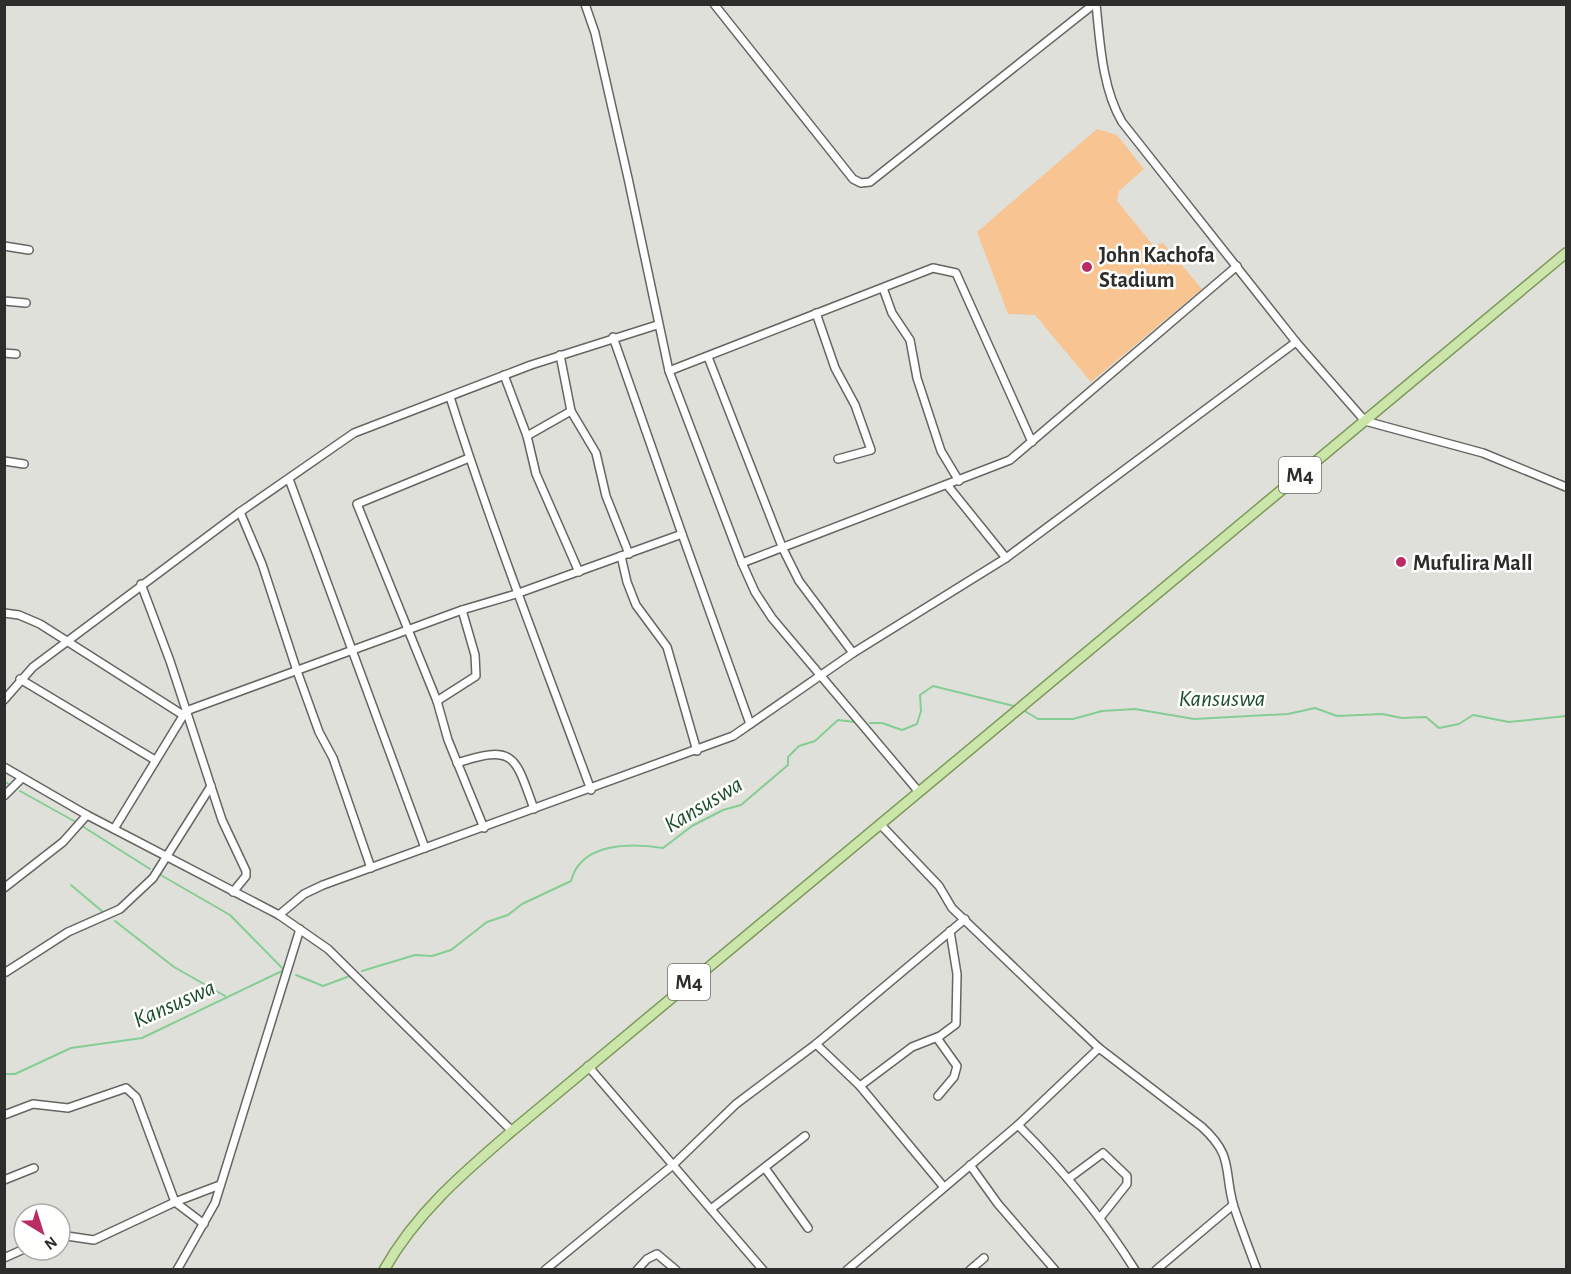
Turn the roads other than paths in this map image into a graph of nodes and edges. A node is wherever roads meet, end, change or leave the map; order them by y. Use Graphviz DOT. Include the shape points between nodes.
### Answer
graph roads {
  1 [pos="585,4"];
  2 [pos="714,4"];
  3 [pos="1095,4"];
  4 [pos="4,246"];
  5 [pos="29,250"];
  6 [pos="1566,253"];
  7 [pos="1237,266"];
  8 [pos="883,288"];
  9 [pos="4,301"];
  10 [pos="26,303"];
  11 [pos="816,313"];
  12 [pos="657,325"];
  13 [pos="613,337"];
  14 [pos="1296,342"];
  15 [pos="4,353"];
  16 [pos="16,354"];
  17 [pos="560,355"];
  18 [pos="708,357"];
  19 [pos="669,371"];
  20 [pos="504,375"];
  21 [pos="450,397"];
  22 [pos="572,411"];
  23 [pos="1365,421"];
  24 [pos="527,436"];
  25 [pos="1032,442"];
  26 [pos="469,458"];
  27 [pos="838,459"];
  28 [pos="4,461"];
  29 [pos="24,464"];
  30 [pos="289,479"];
  31 [pos="959,481"];
  32 [pos="948,486"];
  33 [pos="1566,488"];
  34 [pos="240,512"];
  35 [pos="682,534"];
  36 [pos="783,549"];
  37 [pos="629,554"];
  38 [pos="621,556"];
  39 [pos="1006,558"];
  40 [pos="742,564"];
  41 [pos="579,572"];
  42 [pos="141,584"];
  43 [pos="516,594"];
  44 [pos="462,610"];
  45 [pos="4,613"];
  46 [pos="409,631"];
  47 [pos="66,642"];
  48 [pos="354,650"];
  49 [pos="853,653"];
  50 [pos="297,671"];
  51 [pos="822,676"];
  52 [pos="20,679"];
  53 [pos="4,700"];
  54 [pos="437,701"];
  55 [pos="184,713"];
  56 [pos="750,724"];
  57 [pos="697,751"];
  58 [pos="155,760"];
  59 [pos="457,763"];
  60 [pos="4,767"];
  61 [pos="22,778"];
  62 [pos="211,786"];
  63 [pos="591,790"];
  64 [pos="919,792"];
  65 [pos="4,796"];
  66 [pos="534,809"];
  67 [pos="87,816"];
  68 [pos="880,824"];
  69 [pos="484,828"];
  70 [pos="114,829"];
  71 [pos="425,848"];
  72 [pos="166,856"];
  73 [pos="371,868"];
  74 [pos="4,888"];
  75 [pos="233,892"];
  76 [pos="279,915"];
  77 [pos="965,919"];
  78 [pos="300,929"];
  79 [pos="950,931"];
  80 [pos="5,971"];
  81 [pos="937,1038"];
  82 [pos="816,1044"];
  83 [pos="1099,1048"];
  84 [pos="588,1066"];
  85 [pos="860,1086"];
  86 [pos="938,1096"];
  87 [pos="4,1115"];
  88 [pos="1018,1125"];
  89 [pos="512,1131"];
  90 [pos="805,1136"];
  91 [pos="673,1165"];
  92 [pos="970,1165"];
  93 [pos="34,1168"];
  94 [pos="765,1168"];
  95 [pos="1068,1179"];
  96 [pos="4,1180"];
  97 [pos="220,1185"];
  98 [pos="943,1186"];
  99 [pos="175,1202"];
  100 [pos="1233,1205"];
  101 [pos="711,1209"];
  102 [pos="1100,1218"];
  103 [pos="204,1224"];
  104 [pos="808,1228"];
  105 [pos="72,1237"];
  106 [pos="984,1258"];
  107 [pos="757,1268"];
  108 [pos="177,1269"];
  109 [pos="384,1269"];
  110 [pos="545,1269"];
  111 [pos="637,1269"];
  112 [pos="676,1269"];
  113 [pos="847,1269"];
  114 [pos="969,1269"];
  115 [pos="1055,1269"];
  116 [pos="1136,1269"];
  117 [pos="1156,1269"];
  118 [pos="1257,1269"];
  1 -- 12 [label="street" via="628,178"];
  2 -- 3 [label="street" via="853,179 861,183 870,182"];
  3 -- 7 [label="street" via="1116,113"];
  4 -- 5 [label="street"];
  6 -- 23 [label="main road, M4"];
  7 -- 14 [label="street"];
  7 -- 25 [label="street"];
  8 -- 11 [label="street"];
  8 -- 25 [label="street" via="933,268 956,273"];
  8 -- 31 [label="street" via="892,313 910,340 917,378 941,451"];
  9 -- 10 [label="street"];
  11 -- 18 [label="street"];
  11 -- 27 [label="street" via="871,450"];
  12 -- 13 [label="street"];
  12 -- 19 [label="street"];
  13 -- 17 [label="street"];
  13 -- 35 [label="street"];
  14 -- 23 [label="street"];
  14 -- 39 [label="street"];
  15 -- 16 [label="street"];
  17 -- 20 [label="street"];
  17 -- 22 [label="street"];
  18 -- 19 [label="street"];
  18 -- 36 [label="street"];
  19 -- 40 [label="street"];
  20 -- 21 [label="street"];
  20 -- 24 [label="street"];
  21 -- 26 [label="street"];
  21 -- 30 [label="street" via="367,426"];
  22 -- 24 [label="street"];
  22 -- 37 [label="street" via="596,453 606,496"];
  23 -- 33 [label="street" via="1484,453"];
  23 -- 64 [label="main road, M4"];
  24 -- 41 [label="street" via="536,474"];
  25 -- 31 [label="street" via="1010,460"];
  26 -- 43 [label="street"];
  26 -- 46 [label="street" via="357,504"];
  28 -- 29 [label="street"];
  30 -- 34 [label="street"];
  30 -- 48 [label="street"];
  31 -- 32 [label="street"];
  32 -- 36 [label="street"];
  32 -- 39 [label="street"];
  34 -- 42 [label="street"];
  34 -- 50 [label="street" via="265,572"];
  35 -- 37 [label="street"];
  35 -- 56 [label="street"];
  36 -- 40 [label="street"];
  36 -- 49 [label="street" via="799,581"];
  37 -- 38 [label="street"];
  38 -- 41 [label="street"];
  38 -- 57 [label="street" via="636,605 667,647"];
  39 -- 49 [label="street"];
  40 -- 51 [label="street" via="762,604"];
  41 -- 43 [label="street"];
  42 -- 47 [label="street"];
  42 -- 55 [label="street"];
  43 -- 44 [label="street"];
  43 -- 63 [label="street"];
  44 -- 46 [label="street"];
  44 -- 54 [label="street" via="474,648 476,676"];
  45 -- 47 [label="street" via="31,619"];
  46 -- 48 [label="street"];
  46 -- 54 [label="street"];
  47 -- 52 [label="street"];
  47 -- 55 [label="street"];
  48 -- 50 [label="street"];
  48 -- 71 [label="street"];
  49 -- 51 [label="street"];
  50 -- 55 [label="street"];
  50 -- 73 [label="street" via="333,758"];
  51 -- 56 [label="street"];
  51 -- 64 [label="street"];
  52 -- 53 [label="street"];
  52 -- 58 [label="street"];
  54 -- 59 [label="street"];
  55 -- 58 [label="street"];
  55 -- 62 [label="street"];
  56 -- 57 [label="street"];
  57 -- 63 [label="street"];
  58 -- 70 [label="street"];
  59 -- 66 [label="street" via="481,755 507,755 518,768"];
  59 -- 69 [label="street"];
  60 -- 61 [label="street"];
  61 -- 65 [label="street"];
  61 -- 67 [label="street"];
  62 -- 72 [label="street"];
  62 -- 75 [label="street" via="246,874"];
  63 -- 66 [label="street"];
  64 -- 68 [label="main road, M4"];
  66 -- 69 [label="street"];
  67 -- 70 [label="street"];
  67 -- 74 [label="street" via="63,842"];
  68 -- 77 [label="street"];
  68 -- 84 [label="main road, M4"];
  69 -- 71 [label="street"];
  70 -- 72 [label="street"];
  71 -- 73 [label="street"];
  72 -- 75 [label="street"];
  72 -- 80 [label="street" via="153,878 120,909 68,932"];
  73 -- 76 [label="street" via="312,889"];
  75 -- 76 [label="street"];
  76 -- 78 [label="street"];
  77 -- 79 [label="street"];
  77 -- 83 [label="street"];
  78 -- 89 [label="street" via="343,963"];
  78 -- 97 [label="street"];
  79 -- 81 [label="street" via="956,954 958,1019"];
  79 -- 82 [label="street"];
  81 -- 85 [label="street" via="912,1047"];
  81 -- 86 [label="street" via="957,1066 954,1077"];
  82 -- 85 [label="street"];
  82 -- 91 [label="street" via="736,1104"];
  83 -- 88 [label="street"];
  83 -- 100 [label="street" via="1217,1142 1227,1161"];
  84 -- 89 [label="main road, M4"];
  84 -- 91 [label="street"];
  85 -- 98 [label="street"];
  87 -- 99 [label="street" via="33,1104 68,1108 126,1088 136,1096"];
  88 -- 92 [label="street"];
  88 -- 95 [label="street"];
  89 -- 109 [label="main road, M4" via="444,1189"];
  90 -- 94 [label="street"];
  91 -- 101 [label="street"];
  91 -- 110 [label="street"];
  92 -- 98 [label="street"];
  92 -- 115 [label="street" via="998,1204"];
  93 -- 96 [label="street"];
  94 -- 101 [label="street"];
  94 -- 104 [label="street"];
  95 -- 102 [label="street"];
  95 -- 102 [label="street" via="1103,1154 1127,1176 1128,1184"];
  97 -- 99 [label="street"];
  97 -- 103 [label="street"];
  98 -- 113 [label="street"];
  99 -- 103 [label="street"];
  99 -- 105 [label="street" via="93,1240"];
  100 -- 117 [label="street"];
  100 -- 118 [label="street"];
  101 -- 107 [label="street"];
  102 -- 116 [label="street"];
  103 -- 108 [label="street"];
  106 -- 114 [label="street"];
  111 -- 112 [label="street" via="657,1254"];
}
